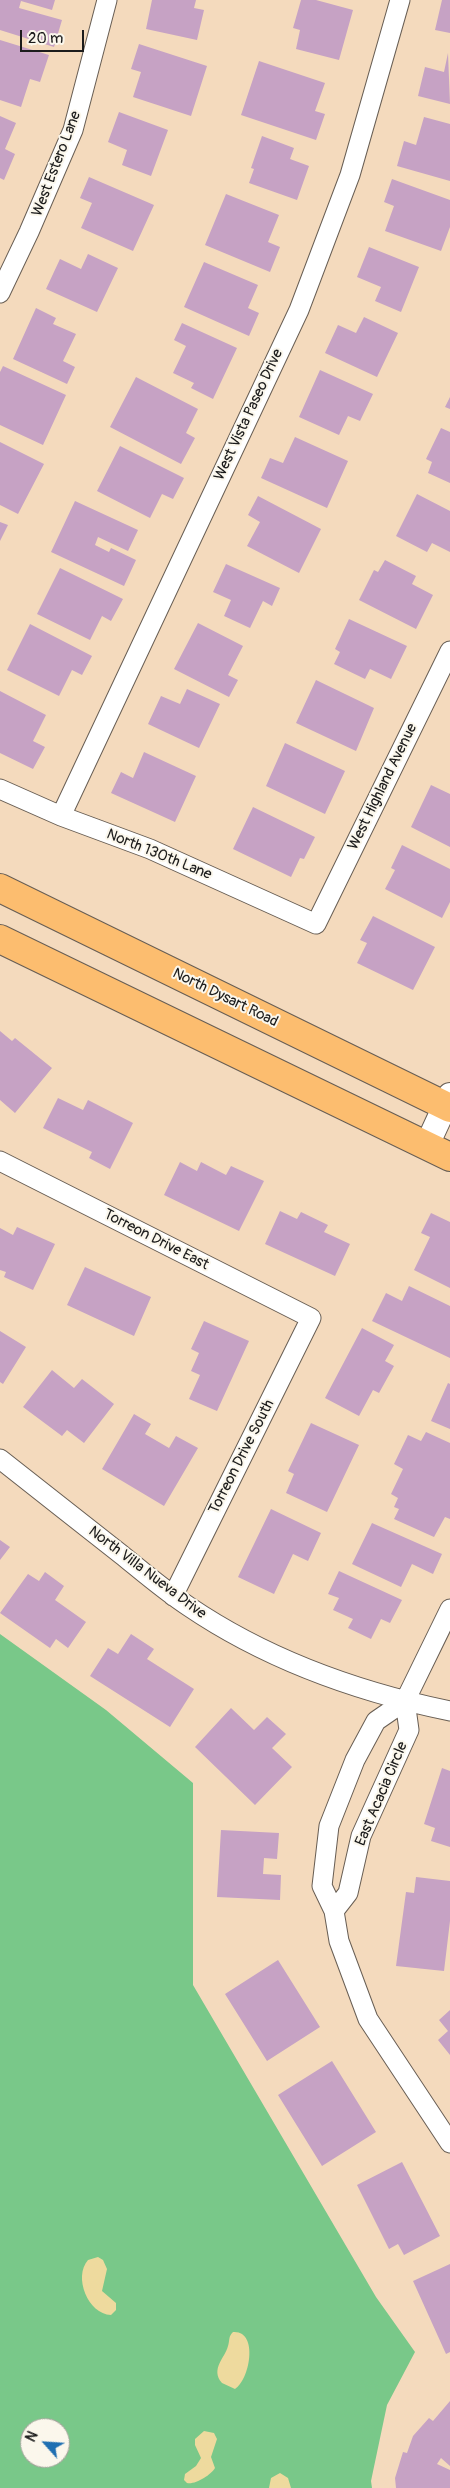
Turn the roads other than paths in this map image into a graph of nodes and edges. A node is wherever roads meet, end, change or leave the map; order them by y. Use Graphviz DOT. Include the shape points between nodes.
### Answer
graph roads {
  1 [pos="107,0"];
  2 [pos="400,0"];
  3 [pos="0,293"];
  4 [pos="450,651"];
  5 [pos="0,788"];
  6 [pos="61,816"];
  7 [pos="0,888"];
  8 [pos="316,924"];
  9 [pos="0,939"];
  10 [pos="448,1103"];
  11 [pos="438,1151"];
  12 [pos="0,1161"];
  13 [pos="311,1318"];
  14 [pos="0,1458"];
  15 [pos="173,1596"];
  16 [pos="450,1609"];
  17 [pos="405,1702"];
  18 [pos="450,1711"];
  19 [pos="334,1911"];
  20 [pos="450,2143"];
  1 -- 3 [label="street, West Estero Lane" via="73,130"];
  2 -- 6 [label="street, West Vista Paseo Drive" via="350,175 299,310"];
  4 -- 8 [label="street, West Highland Avenue"];
  5 -- 6 [label="street, North 130th Lane"];
  6 -- 8 [label="street, North 130th Lane" via="150,849"];
  7 -- 10 [label="main road, North Dysart Road"];
  9 -- 11 [label="main road"];
  10 -- 11 [label="street"];
  12 -- 13 [label="street, Torreon Drive East"];
  13 -- 15 [label="street, Torreon Drive South"];
  14 -- 15 [label="street, North Villa Nueva Drive"];
  15 -- 17 [label="street, North Villa Nueva Drive" via="211,1621 299,1666"];
  16 -- 17 [label="street"];
  17 -- 18 [label="street, North Villa Nueva Drive"];
  17 -- 19 [label="street, East Acacia Circle" via="409,1730 361,1836 348,1893"];
  17 -- 19 [label="street" via="376,1721 355,1760 329,1826 322,1886"];
  19 -- 20 [label="street" via="339,1941 368,2019"];
}
